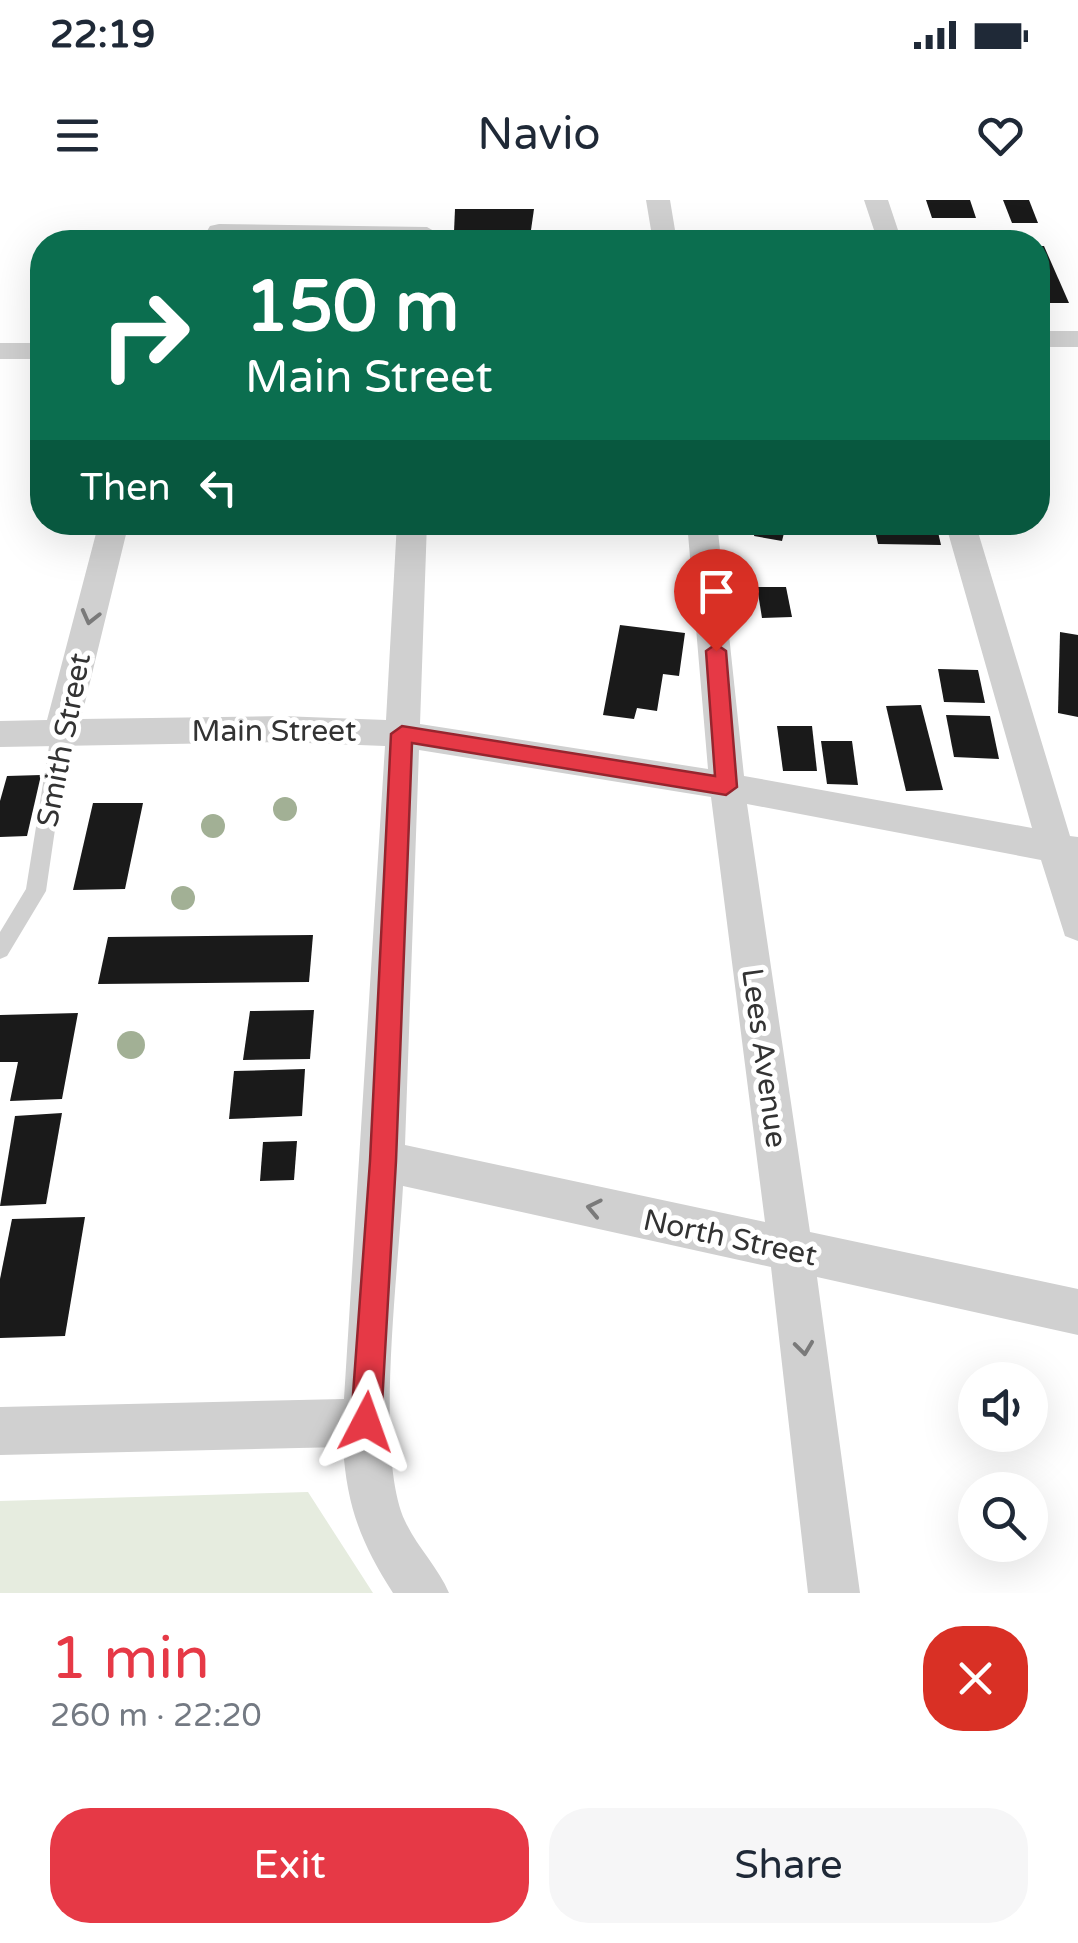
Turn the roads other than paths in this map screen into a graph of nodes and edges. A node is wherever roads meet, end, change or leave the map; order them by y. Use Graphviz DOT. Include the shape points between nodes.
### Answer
graph roads {
  1 [pos="658,200"];
  2 [pos="876,200"];
  3 [pos="663,230"];
  4 [pos="886,230"];
  5 [pos="1078,338"];
  6 [pos="1050,339"];
  7 [pos="0,351"];
  8 [pos="30,351"];
  9 [pos="111,535"];
  10 [pos="411,535"];
  11 [pos="703,535"];
  12 [pos="964,535"];
  13 [pos="0,734"];
  14 [pos="60,734"];
  15 [pos="402,734"];
  16 [pos="726,787"];
  17 [pos="1066,849"];
  18 [pos="1078,924"];
  19 [pos="0,950"];
  20 [pos="383,1161"];
  21 [pos="791,1252"];
  22 [pos="1078,1312"];
  23 [pos="366,1422"];
  24 [pos="0,1432"];
  25 [pos="423,1593"];
  26 [pos="834,1593"];
  1 -- 3 [label="street"];
  2 -- 4 [label="street"];
  5 -- 6 [label="street"];
  7 -- 8 [label="street"];
  9 -- 14 [label="street, Smith Street, one-way"];
  10 -- 15 [label="street"];
  11 -- 16 [label="street, Lees Avenue"];
  12 -- 17 [label="street"];
  13 -- 14 [label="street, Main Street"];
  14 -- 15 [label="street, Main Street"];
  14 -- 19 [label="lane, Smith Street" via="36,891"];
  15 -- 16 [label="street, Main Street"];
  15 -- 20 [label="street"];
  16 -- 17 [label="street, Main Street"];
  16 -- 21 [label="street, Lees Avenue"];
  17 -- 18 [label="street"];
  21 -- 20 [label="street, North Street, one-way"];
  20 -- 23 [label="street"];
  21 -- 22 [label="street, North Street"];
  21 -- 26 [label="street, Lees Avenue, one-way"];
  23 -- 24 [label="street"];
  23 -- 25 [label="street" via="370,1483 384,1532"];
}
